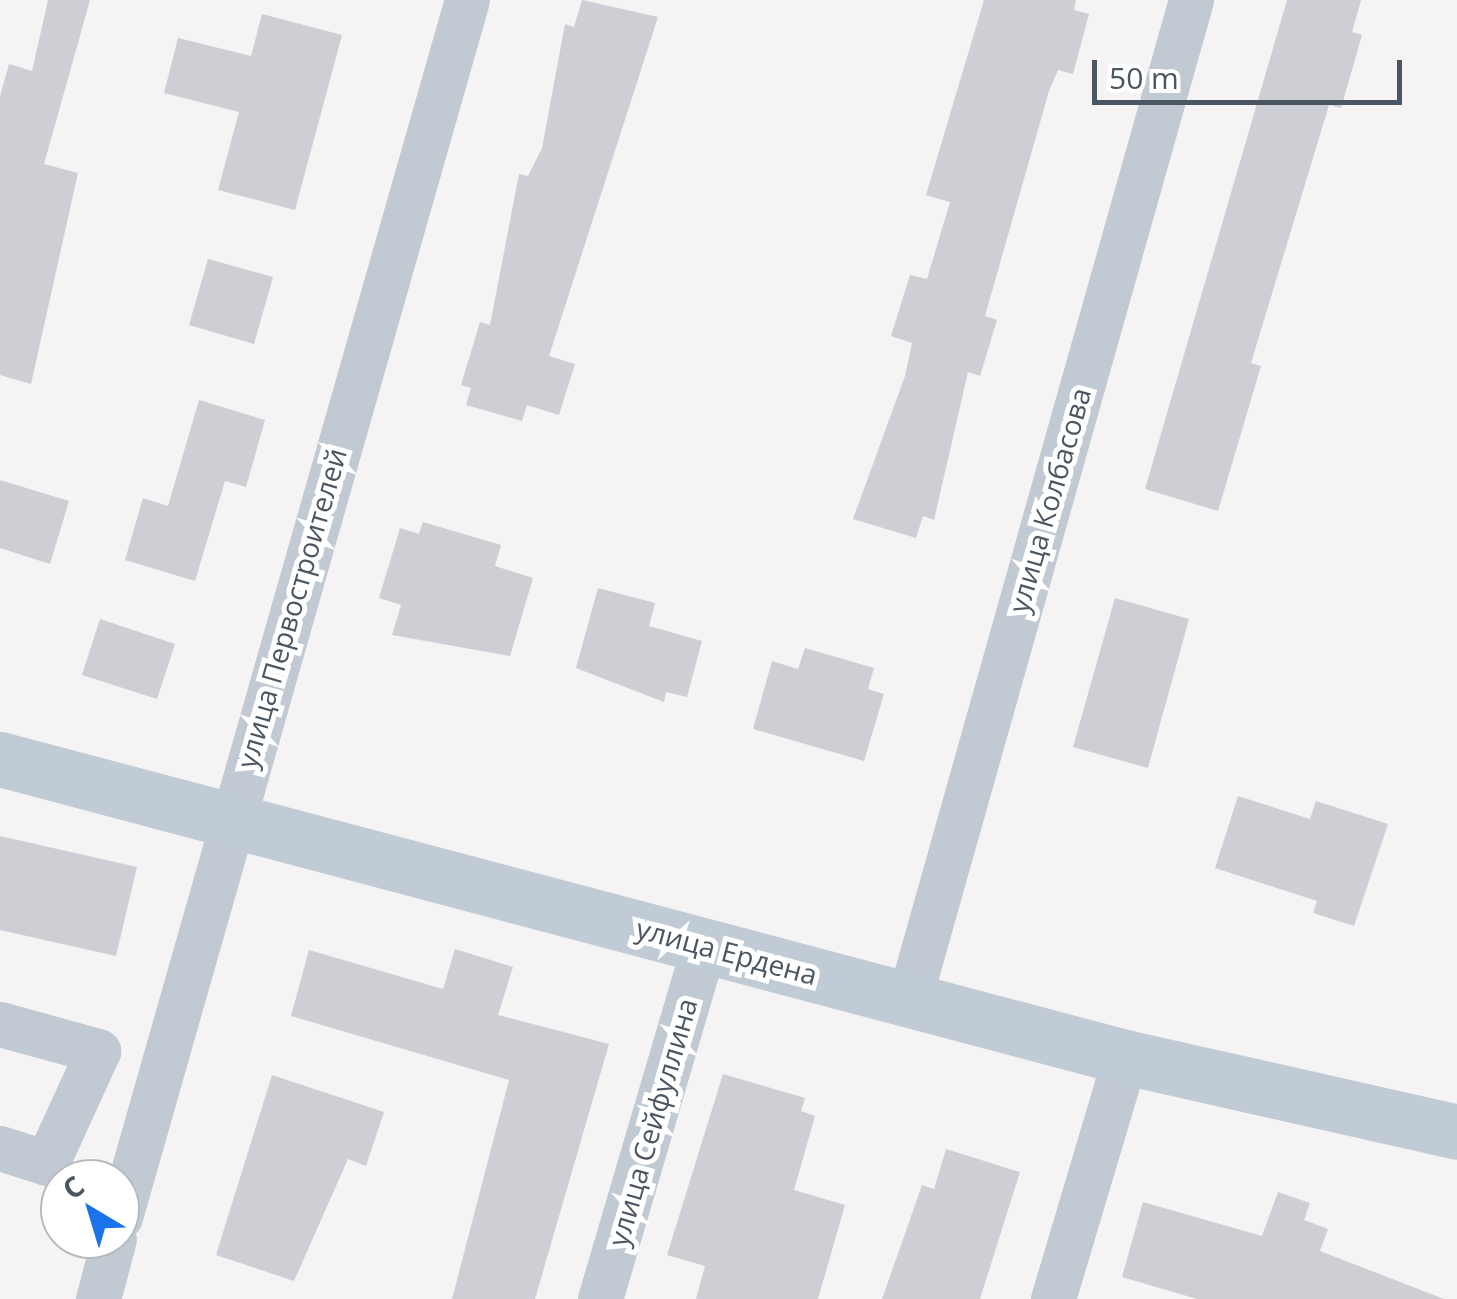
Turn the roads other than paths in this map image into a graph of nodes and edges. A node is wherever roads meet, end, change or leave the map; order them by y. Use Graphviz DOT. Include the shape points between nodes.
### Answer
graph roads {
  1 [pos="467,0"];
  2 [pos="1190,0"];
  3 [pos="0,758"];
  4 [pos="231,813"];
  5 [pos="704,946"];
  6 [pos="909,1000"];
  7 [pos="0,1024"];
  8 [pos="1125,1057"];
  9 [pos="1457,1132"];
  10 [pos="0,1148"];
  11 [pos="136,1159"];
  12 [pos="109,1259"];
  13 [pos="98,1299"];
  14 [pos="600,1299"];
  15 [pos="1053,1299"];
  1 -- 4 [label="street, улица Первостроителей"];
  2 -- 6 [label="street, улица Колбасова"];
  3 -- 4 [label="street, улица Ердена"];
  4 -- 5 [label="street, улица Ердена"];
  4 -- 11 [label="street, улица Первостроителей"];
  5 -- 6 [label="street, улица Ердена"];
  5 -- 14 [label="street, улица Сейфуллина"];
  6 -- 8 [label="street, улица Ердена"];
  7 -- 10 [label="street" via="98,1050 47,1163"];
  8 -- 9 [label="street, улица Ердена"];
  8 -- 15 [label="street"];
  12 -- 13 [label="street"];
}
